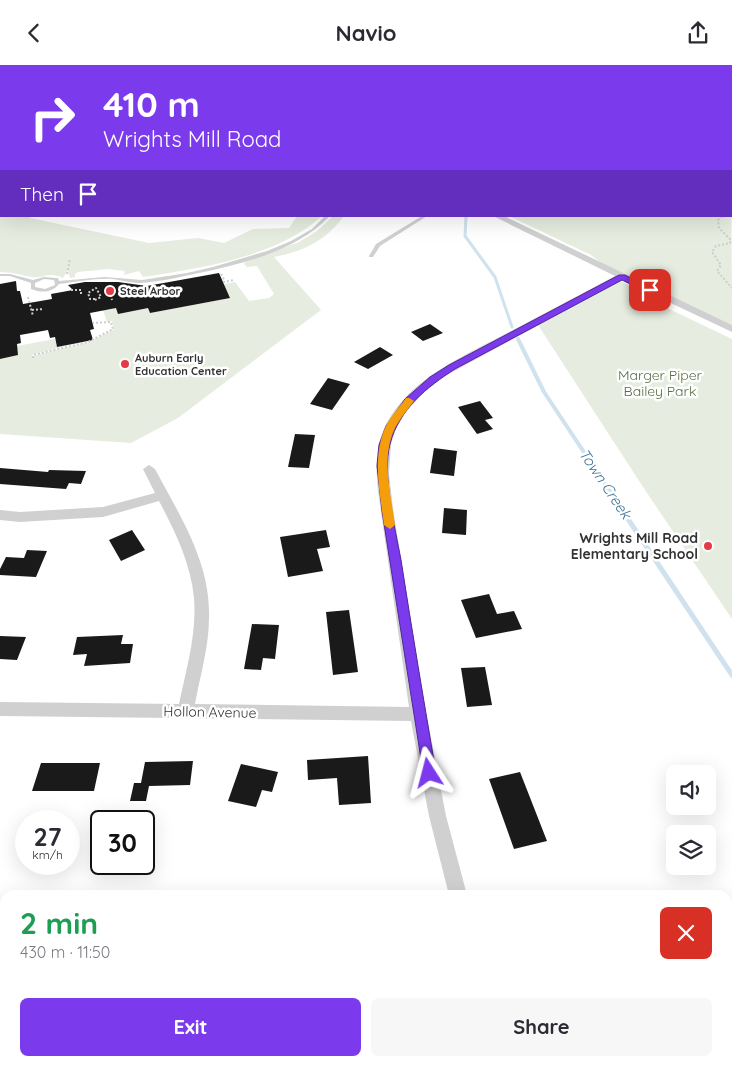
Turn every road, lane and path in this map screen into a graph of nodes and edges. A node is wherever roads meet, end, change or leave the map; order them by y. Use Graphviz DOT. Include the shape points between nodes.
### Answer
graph roads {
  1 [pos="327,217"];
  2 [pos="423,217"];
  3 [pos="500,217"];
  4 [pos="721,217"];
  5 [pos="371,256"];
  6 [pos="70,259"];
  7 [pos="0,275"];
  8 [pos="622,277"];
  9 [pos="66,278"];
  10 [pos="234,280"];
  11 [pos="34,282"];
  12 [pos="223,282"];
  13 [pos="58,283"];
  14 [pos="732,288"];
  15 [pos="28,295"];
  16 [pos="95,300"];
  17 [pos="44,309"];
  18 [pos="32,311"];
  19 [pos="33,316"];
  20 [pos="93,323"];
  21 [pos="732,329"];
  22 [pos="33,358"];
  23 [pos="149,469"];
  24 [pos="162,496"];
  25 [pos="0,515"];
  26 [pos="0,709"];
  27 [pos="185,712"];
  28 [pos="419,714"];
  29 [pos="457,890"];
  1 -- 13 [label="lane" via="287,244 225,266 140,281 105,279"];
  2 -- 5 [label="lane" via="378,245"];
  3 -- 8 [label="street"];
  4 -- 14 [label="path" via="719,228 731,240 716,246 712,252 720,265 716,271"];
  6 -- 9 [label="path"];
  7 -- 11 [label="lane"];
  8 -- 21 [label="street"];
  8 -- 28 [label="street" via="433,379 408,401 391,426 384,445 382,466"];
  10 -- 12 [label="path"];
  11 -- 13 [label="lane" via="49,277"];
  11 -- 13 [label="lane" via="33,288 43,291"];
  15 -- 18 [label="path"];
  16 -- 16 [label="path" via="100,297 96,288 88,293 90,299"];
  17 -- 18 [label="path"];
  18 -- 19 [label="path"];
  20 -- 22 [label="path" via="111,322 113,329 88,342 34,355"];
  23 -- 24 [label="street"];
  24 -- 25 [label="street" via="103,512 20,517"];
  24 -- 27 [label="street" via="190,550 201,590 202,618"];
  26 -- 27 [label="street, Hollon Avenue"];
  27 -- 28 [label="street, Hollon Avenue"];
  28 -- 29 [label="street" via="432,793"];
}
